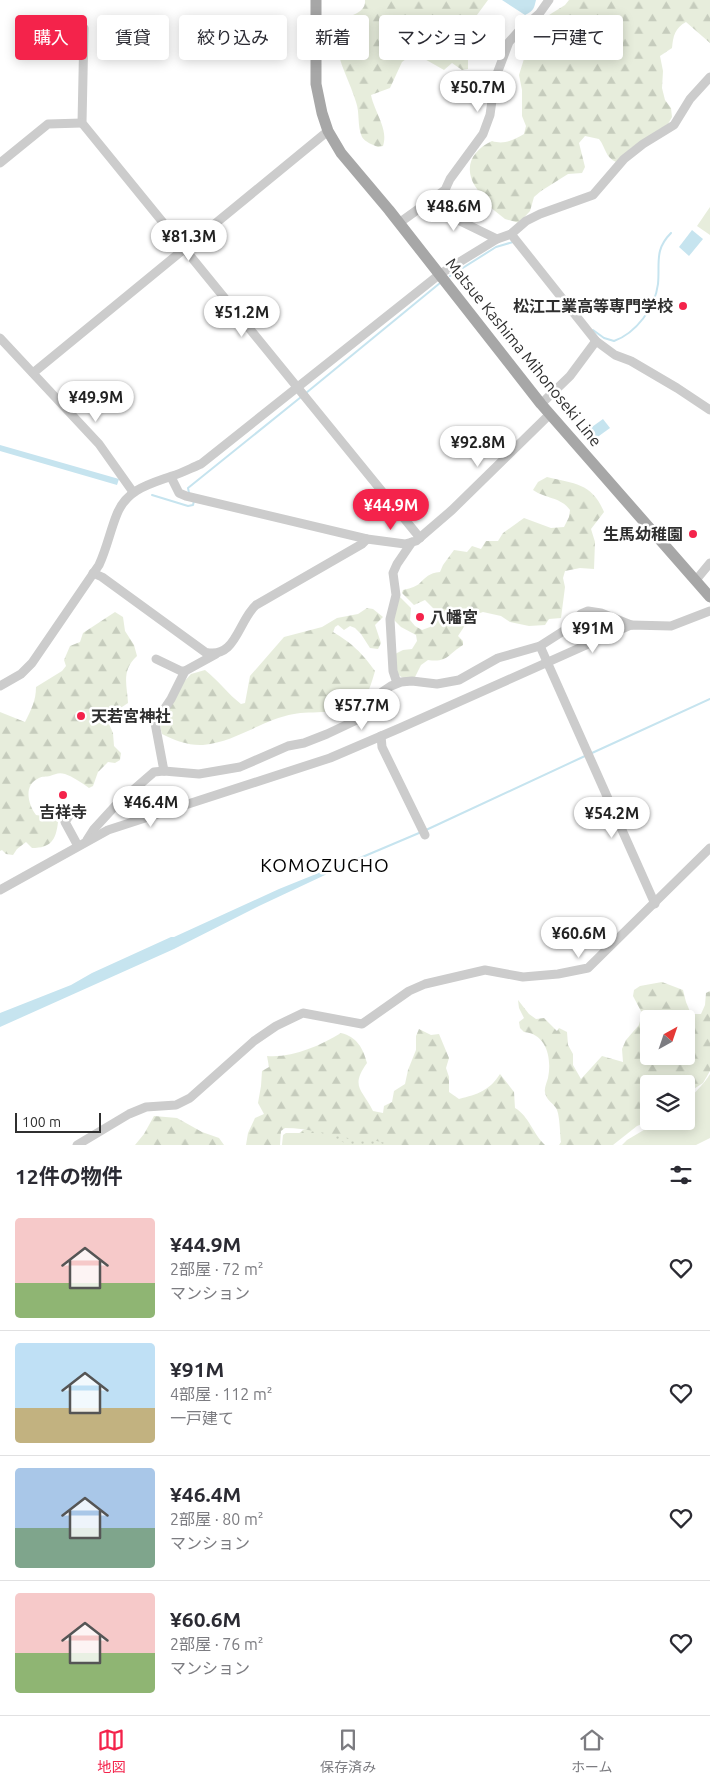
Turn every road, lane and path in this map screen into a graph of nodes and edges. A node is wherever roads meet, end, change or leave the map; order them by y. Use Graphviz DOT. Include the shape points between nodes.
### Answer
graph roads {
  1 [pos="316,0"];
  2 [pos="549,0"];
  3 [pos="83,60"];
  4 [pos="710,77"];
  5 [pos="82,123"];
  6 [pos="328,131"];
  7 [pos="0,163"];
  8 [pos="440,195"];
  9 [pos="399,223"];
  10 [pos="511,234"];
  11 [pos="496,239"];
  12 [pos="185,250"];
  13 [pos="440,274"];
  14 [pos="0,338"];
  15 [pos="596,341"];
  16 [pos="33,373"];
  17 [pos="297,387"];
  18 [pos="541,404"];
  19 [pos="710,410"];
  20 [pos="550,414"];
  21 [pos="171,477"];
  22 [pos="133,492"];
  23 [pos="367,539"];
  24 [pos="416,540"];
  25 [pos="710,563"];
  26 [pos="93,573"];
  27 [pos="696,580"];
  28 [pos="710,597"];
  29 [pos="710,611"];
  30 [pos="631,625"];
  31 [pos="540,646"];
  32 [pos="216,654"];
  33 [pos="156,659"];
  34 [pos="547,662"];
  35 [pos="185,671"];
  36 [pos="397,684"];
  37 [pos="0,686"];
  38 [pos="381,736"];
  39 [pos="164,771"];
  40 [pos="67,811"];
  41 [pos="425,835"];
  42 [pos="86,841"];
  43 [pos="78,846"];
  44 [pos="710,848"];
  45 [pos="0,890"];
  46 [pos="654,904"];
  47 [pos="77,1145"];
  1 -- 6 [label="main road, Matsue Kashima Mihonoseki Line" via="316,84"];
  2 -- 8 [label="street" via="509,42 495,79 487,126"];
  3 -- 5 [label="street"];
  4 -- 10 [label="street" via="690,99 674,125 624,159 593,195 540,214"];
  5 -- 7 [label="street" via="48,124"];
  5 -- 12 [label="street"];
  6 -- 9 [label="main road, Matsue Kashima Mihonoseki Line" via="341,153"];
  6 -- 12 [label="street"];
  8 -- 9 [label="street"];
  8 -- 11 [label="street" via="460,221"];
  9 -- 13 [label="main road, Matsue Kashima Mihonoseki Line"];
  10 -- 11 [label="street"];
  10 -- 15 [label="street"];
  11 -- 13 [label="street"];
  12 -- 16 [label="street"];
  12 -- 17 [label="street"];
  13 -- 17 [label="street"];
  13 -- 18 [label="main road, Matsue Kashima Mihonoseki Line"];
  14 -- 16 [label="street"];
  15 -- 18 [label="street" via="570,376"];
  15 -- 19 [label="street"];
  16 -- 22 [label="street" via="99,444"];
  17 -- 21 [label="street" via="201,464"];
  17 -- 24 [label="street"];
  18 -- 20 [label="main road, Matsue Kashima Mihonoseki Line"];
  20 -- 24 [label="street" via="452,510"];
  20 -- 27 [label="main road, Matsue Kashima Mihonoseki Line"];
  21 -- 22 [label="street"];
  21 -- 23 [label="street" via="178,492 186,496"];
  22 -- 26 [label="street" via="117,513 106,550"];
  23 -- 24 [label="street" via="405,544"];
  23 -- 32 [label="street" via="256,605 230,645"];
  24 -- 36 [label="street" via="393,572 396,595 390,619 393,671"];
  25 -- 27 [label="street"];
  26 -- 32 [label="street" via="205,652"];
  26 -- 37 [label="street" via="32,663 21,674"];
  27 -- 28 [label="main road, Matsue Kashima Mihonoseki Line"];
  29 -- 30 [label="street" via="671,626"];
  30 -- 31 [label="street" via="588,611"];
  30 -- 34 [label="street"];
  31 -- 34 [label="street"];
  31 -- 36 [label="street" via="498,658 452,682"];
  32 -- 35 [label="street"];
  33 -- 35 [label="street"];
  34 -- 38 [label="street"];
  34 -- 46 [label="street"];
  35 -- 39 [label="street" via="155,724"];
  36 -- 39 [label="street" via="382,692 369,714 327,734 280,749 240,767 199,774"];
  38 -- 41 [label="street" via="382,747"];
  38 -- 42 [label="street" via="330,758 108,830"];
  39 -- 42 [label="street" via="148,776 116,805"];
  40 -- 43 [label="street" via="69,816 65,822"];
  42 -- 43 [label="street"];
  43 -- 45 [label="street"];
  44 -- 46 [label="street"];
  46 -- 47 [label="street" via="584,970 523,978 485,970 425,984 409,991 362,1024 303,1013 259,1037 183,1103 146,1107"];
}
